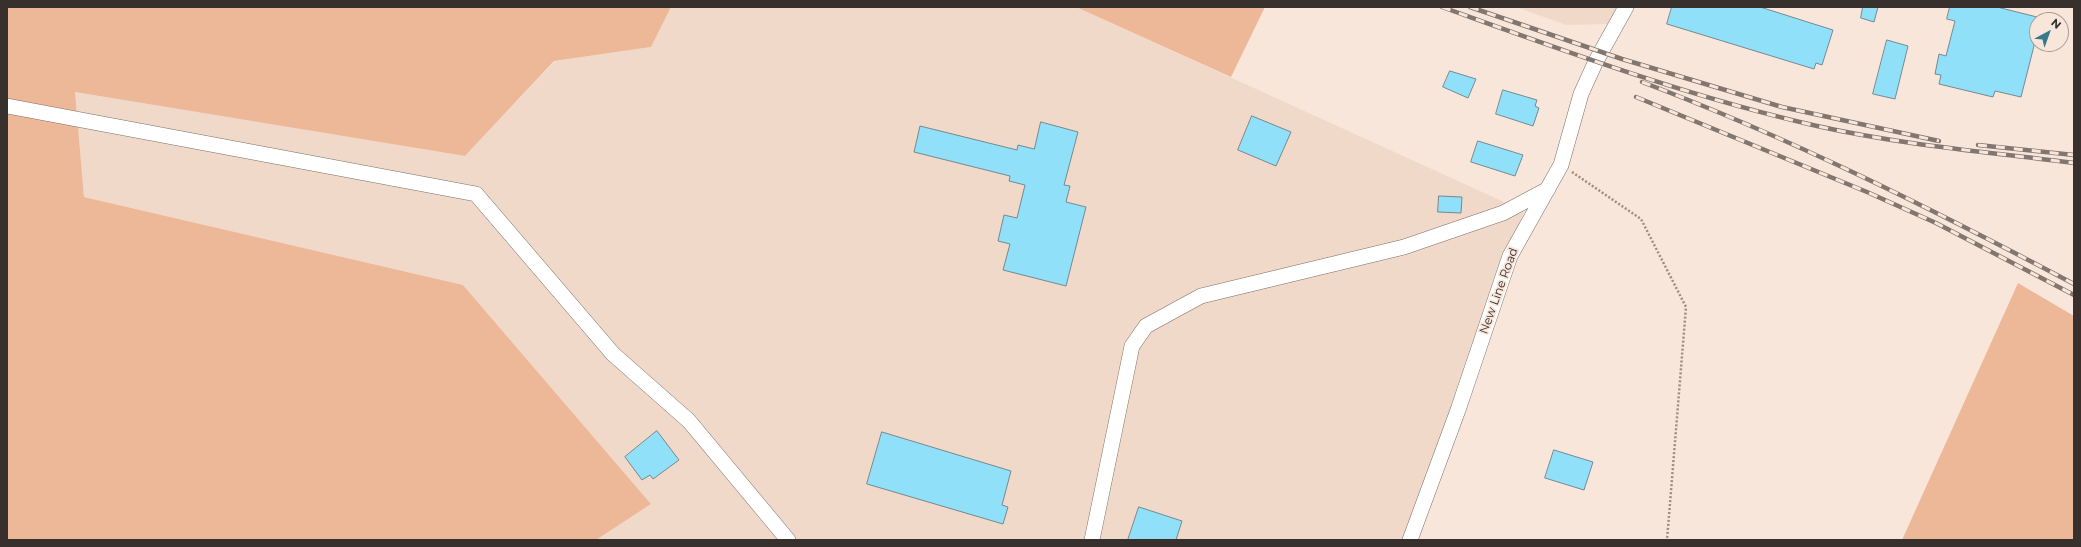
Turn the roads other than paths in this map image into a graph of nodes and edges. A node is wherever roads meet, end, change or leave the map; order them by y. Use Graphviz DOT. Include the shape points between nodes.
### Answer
graph roads {
  1 [pos="1626,7"];
  2 [pos="7,106"];
  3 [pos="1548,188"];
  4 [pos="788,540"];
  5 [pos="1092,540"];
  6 [pos="1410,540"];
  1 -- 3 [label="street, New Line Road" via="1581,94 1561,164"];
  2 -- 4 [label="street" via="476,194 613,354 690,421"];
  3 -- 5 [label="street" via="1503,213 1404,247 1201,296 1146,326 1132,346"];
  3 -- 6 [label="street, New Line Road" via="1510,256 1458,410"];
}
